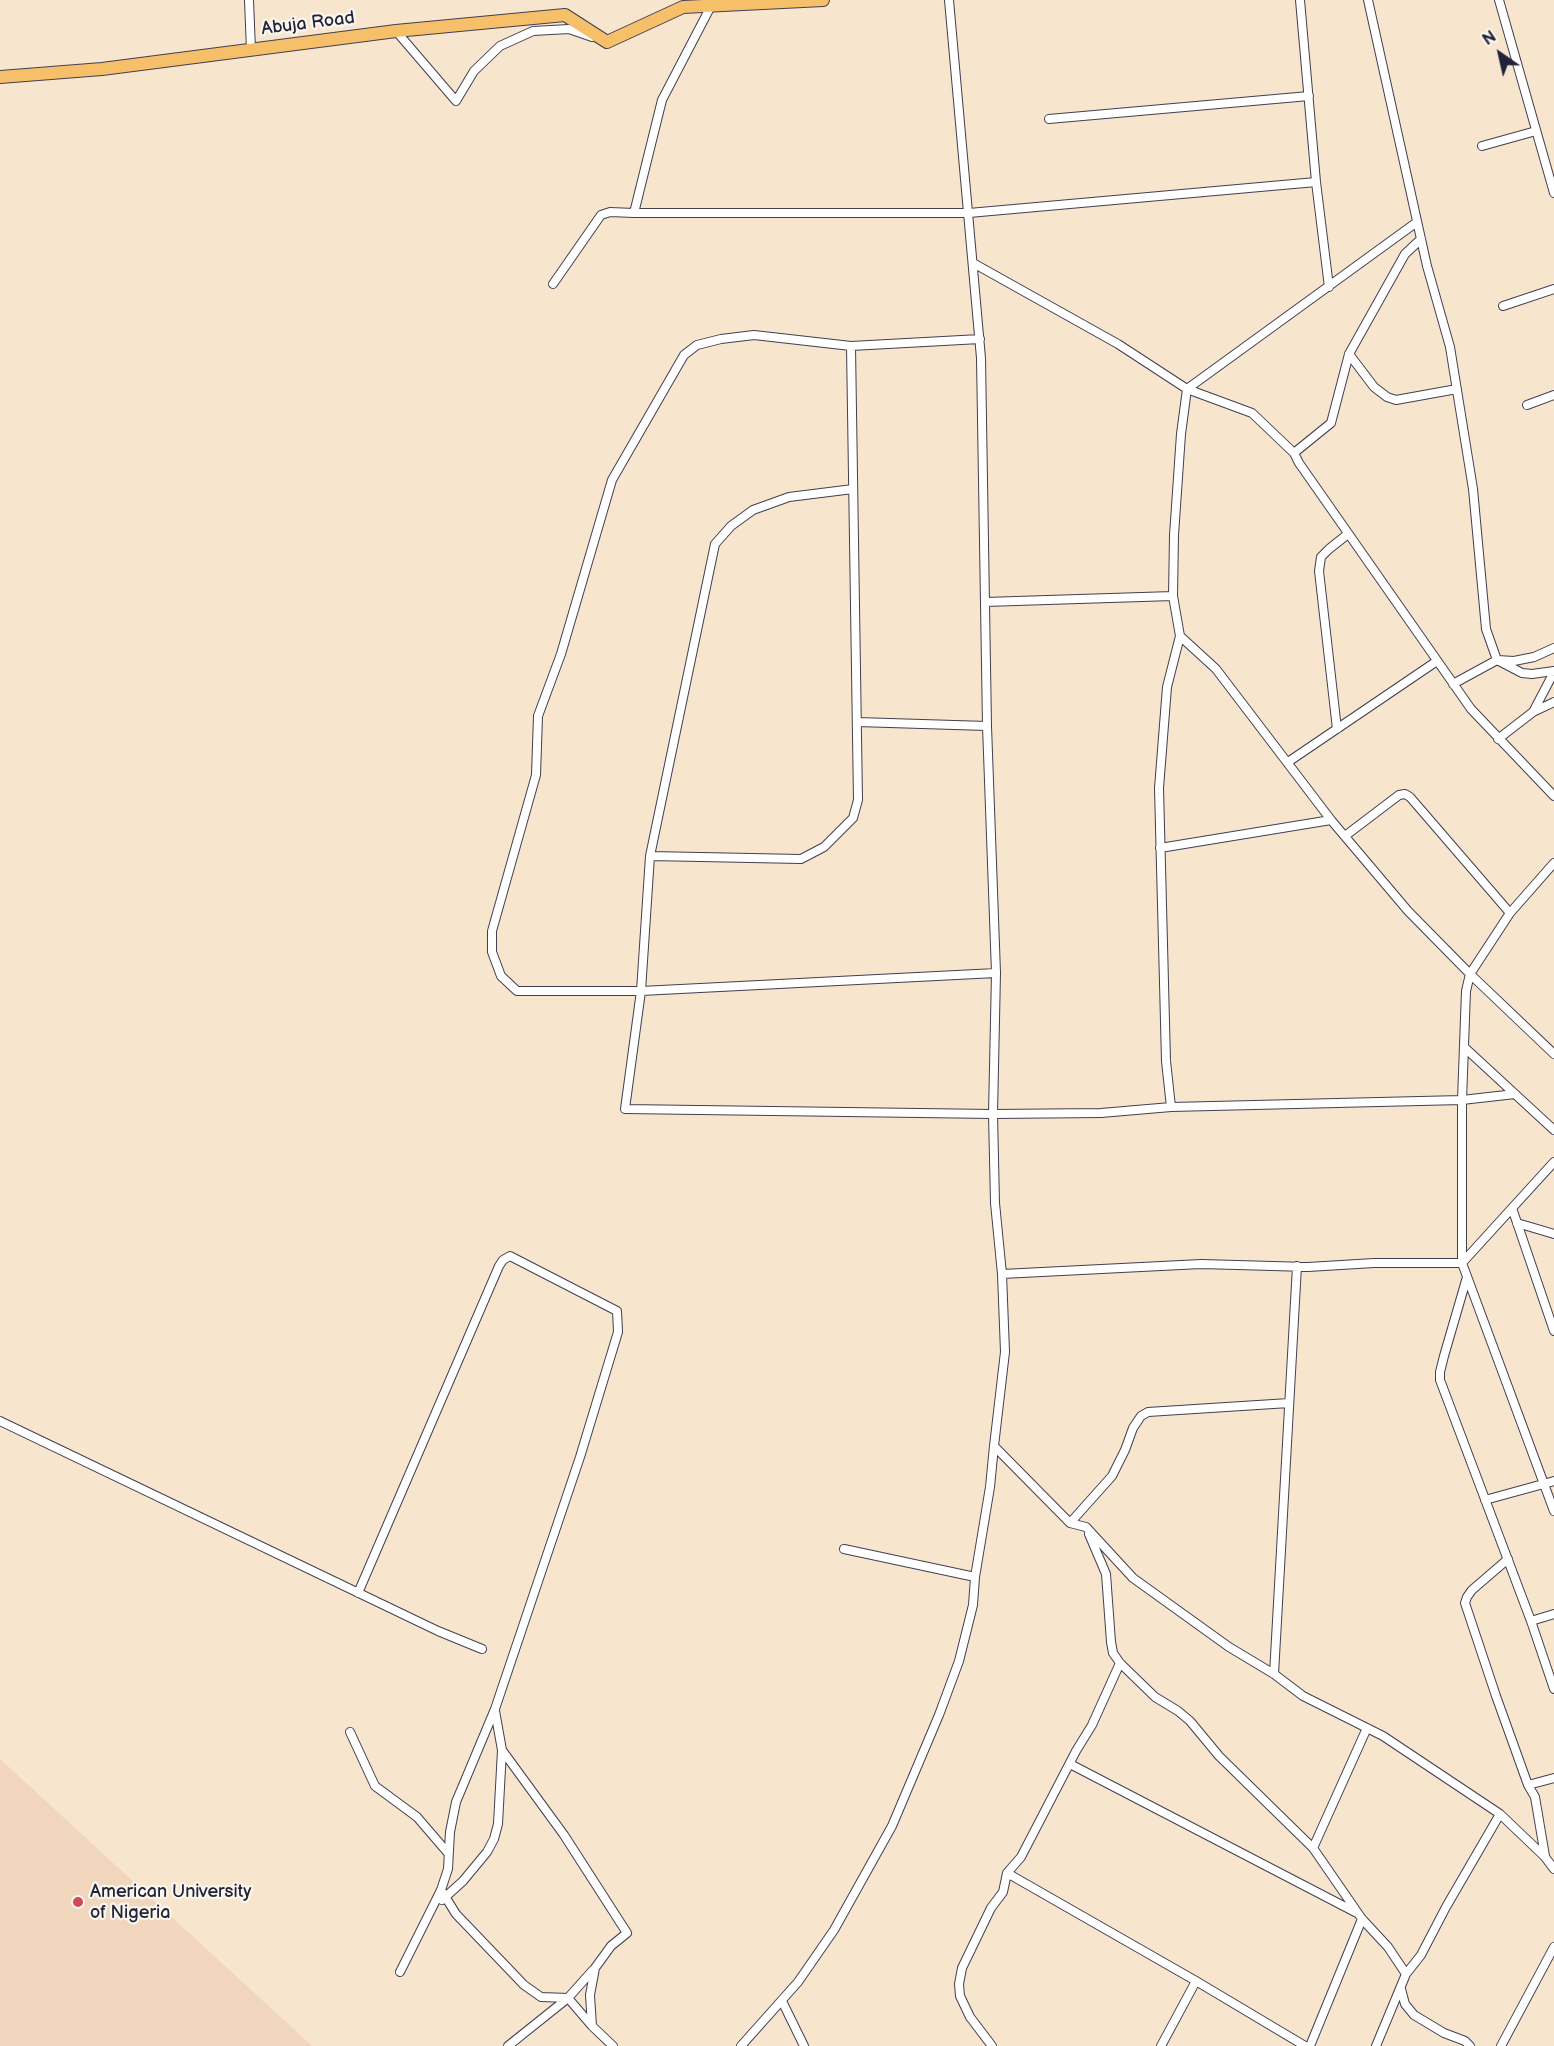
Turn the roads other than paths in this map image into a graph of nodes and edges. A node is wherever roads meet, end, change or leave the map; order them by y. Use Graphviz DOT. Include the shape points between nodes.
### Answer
graph roads {
  1 [pos="249,0"];
  2 [pos="822,0"];
  3 [pos="949,0"];
  4 [pos="1300,0"];
  5 [pos="1368,0"];
  6 [pos="1499,0"];
  7 [pos="711,6"];
  8 [pos="396,31"];
  9 [pos="607,42"];
  10 [pos="252,50"];
  11 [pos="0,77"];
  12 [pos="1309,96"];
  13 [pos="1049,119"];
  14 [pos="1536,131"];
  15 [pos="1482,146"];
  16 [pos="1316,182"];
  17 [pos="1554,193"];
  18 [pos="634,213"];
  19 [pos="969,213"];
  20 [pos="1417,222"];
  21 [pos="1421,239"];
  22 [pos="973,263"];
  23 [pos="553,284"];
  24 [pos="1329,287"];
  25 [pos="1554,289"];
  26 [pos="1503,306"];
  27 [pos="980,339"];
  28 [pos="851,346"];
  29 [pos="1349,354"];
  30 [pos="1186,389"];
  31 [pos="1457,389"];
  32 [pos="1554,396"];
  33 [pos="1527,405"];
  34 [pos="1294,453"];
  35 [pos="853,489"];
  36 [pos="1348,534"];
  37 [pos="1173,596"];
  38 [pos="985,602"];
  39 [pos="1180,636"];
  40 [pos="1554,648"];
  41 [pos="1497,660"];
  42 [pos="1437,661"];
  43 [pos="1554,672"];
  44 [pos="1453,684"];
  45 [pos="1554,702"];
  46 [pos="1533,712"];
  47 [pos="857,723"];
  48 [pos="987,726"];
  49 [pos="1337,729"];
  50 [pos="1498,739"];
  51 [pos="1288,762"];
  52 [pos="1554,796"];
  53 [pos="1331,820"];
  54 [pos="1345,836"];
  55 [pos="1160,849"];
  56 [pos="650,856"];
  57 [pos="1554,863"];
  58 [pos="1510,913"];
  59 [pos="996,973"];
  60 [pos="1470,974"];
  61 [pos="641,991"];
  62 [pos="1464,1047"];
  63 [pos="1554,1054"];
  64 [pos="1515,1094"];
  65 [pos="1462,1100"];
  66 [pos="1171,1107"];
  67 [pos="993,1114"];
  68 [pos="1554,1130"];
  69 [pos="1554,1162"];
  70 [pos="1512,1208"];
  71 [pos="1517,1222"];
  72 [pos="1554,1234"];
  73 [pos="1462,1263"];
  74 [pos="1297,1266"];
  75 [pos="1002,1274"];
  76 [pos="1467,1277"];
  77 [pos="1554,1331"];
  78 [pos="1289,1403"];
  79 [pos="0,1421"];
  80 [pos="994,1446"];
  81 [pos="1554,1481"];
  82 [pos="1544,1484"];
  83 [pos="1485,1500"];
  84 [pos="1554,1511"];
  85 [pos="1070,1523"];
  86 [pos="1086,1527"];
  87 [pos="844,1549"];
  88 [pos="1508,1559"];
  89 [pos="975,1577"];
  90 [pos="358,1593"];
  91 [pos="1554,1614"];
  92 [pos="1531,1621"];
  93 [pos="482,1649"];
  94 [pos="1120,1664"];
  95 [pos="1274,1674"];
  96 [pos="1554,1689"];
  97 [pos="495,1709"];
  98 [pos="1367,1728"];
  99 [pos="350,1732"];
  100 [pos="502,1750"];
  101 [pos="1070,1764"];
  102 [pos="1554,1778"];
  103 [pos="1528,1785"];
  104 [pos="1500,1814"];
  105 [pos="1313,1848"];
  106 [pos="448,1853"];
  107 [pos="1545,1857"];
  108 [pos="1554,1869"];
  109 [pos="1008,1873"];
  110 [pos="443,1894"];
  111 [pos="1360,1916"];
  112 [pos="1554,1947"];
  113 [pos="594,1968"];
  114 [pos="400,1972"];
  115 [pos="1406,1974"];
  116 [pos="1196,1981"];
  117 [pos="1401,1988"];
  118 [pos="567,1998"];
  119 [pos="782,2001"];
  120 [pos="592,2026"];
  121 [pos="508,2046"];
  122 [pos="613,2046"];
  123 [pos="741,2046"];
  124 [pos="804,2046"];
  125 [pos="992,2046"];
  126 [pos="1161,2046"];
  127 [pos="1305,2046"];
  128 [pos="1310,2046"];
  129 [pos="1376,2046"];
  130 [pos="1470,2046"];
  131 [pos="1501,2046"];
  1 -- 10 [label="street"];
  2 -- 7 [label="main road"];
  3 -- 19 [label="street"];
  4 -- 12 [label="street"];
  5 -- 20 [label="street"];
  6 -- 14 [label="street"];
  7 -- 9 [label="main road" via="683,7"];
  7 -- 18 [label="street" via="662,100"];
  8 -- 9 [label="main road, Abuja Road" via="565,15"];
  8 -- 9 [label="street" via="456,101 474,70 500,46 533,31 569,29"];
  8 -- 10 [label="main road, Abuja Road"];
  10 -- 11 [label="main road, Abuja Road"];
  12 -- 13 [label="street"];
  12 -- 16 [label="street"];
  14 -- 15 [label="street"];
  14 -- 17 [label="street"];
  16 -- 19 [label="street"];
  16 -- 24 [label="street"];
  18 -- 19 [label="street"];
  18 -- 23 [label="street" via="602,215"];
  19 -- 22 [label="street"];
  20 -- 21 [label="street"];
  20 -- 24 [label="street"];
  21 -- 29 [label="street" via="1405,254"];
  21 -- 31 [label="street"];
  22 -- 27 [label="street"];
  22 -- 30 [label="street" via="1118,344"];
  24 -- 30 [label="street"];
  25 -- 26 [label="street"];
  27 -- 28 [label="street"];
  27 -- 38 [label="street"];
  28 -- 35 [label="street"];
  28 -- 61 [label="street" via="754,335 698,345 684,354 612,480 561,654 538,716 536,775 492,932 492,952 501,976 517,991"];
  29 -- 31 [label="street" via="1374,387 1396,400"];
  29 -- 34 [label="street" via="1331,423"];
  30 -- 34 [label="street" via="1252,413"];
  30 -- 37 [label="street" via="1173,535"];
  31 -- 41 [label="street" via="1473,489 1486,629"];
  32 -- 33 [label="street"];
  34 -- 36 [label="street"];
  35 -- 47 [label="street"];
  35 -- 56 [label="street" via="789,497 753,510 715,544"];
  36 -- 42 [label="street"];
  36 -- 49 [label="street" via="1322,557 1319,571"];
  37 -- 38 [label="street"];
  37 -- 39 [label="street"];
  38 -- 48 [label="street"];
  39 -- 51 [label="street" via="1216,669"];
  39 -- 55 [label="street" via="1167,687 1159,788"];
  40 -- 41 [label="street" via="1534,657"];
  41 -- 43 [label="street" via="1522,673"];
  41 -- 44 [label="street"];
  42 -- 44 [label="street"];
  42 -- 49 [label="street"];
  43 -- 46 [label="street"];
  44 -- 50 [label="street"];
  45 -- 46 [label="street"];
  46 -- 50 [label="street"];
  47 -- 48 [label="street"];
  47 -- 56 [label="street" via="858,800 853,818 824,847 801,859"];
  48 -- 59 [label="street"];
  49 -- 51 [label="street"];
  50 -- 52 [label="street"];
  51 -- 53 [label="street"];
  53 -- 54 [label="street"];
  53 -- 55 [label="street"];
  54 -- 58 [label="street" via="1405,794"];
  54 -- 60 [label="street" via="1408,911"];
  55 -- 66 [label="street" via="1166,1061"];
  56 -- 61 [label="street"];
  57 -- 58 [label="street"];
  58 -- 60 [label="street"];
  59 -- 61 [label="street"];
  59 -- 67 [label="street"];
  60 -- 62 [label="street"];
  60 -- 63 [label="street"];
  61 -- 67 [label="street" via="625,1109"];
  62 -- 64 [label="street"];
  62 -- 65 [label="street"];
  64 -- 65 [label="street"];
  64 -- 68 [label="street"];
  65 -- 66 [label="street"];
  65 -- 73 [label="street"];
  66 -- 67 [label="street" via="1101,1113"];
  67 -- 75 [label="street" via="994,1203"];
  69 -- 70 [label="street"];
  70 -- 71 [label="street"];
  70 -- 73 [label="street"];
  71 -- 72 [label="street"];
  71 -- 77 [label="street"];
  73 -- 74 [label="street"];
  73 -- 76 [label="street"];
  74 -- 75 [label="street" via="1202,1264"];
  74 -- 78 [label="street"];
  75 -- 80 [label="street" via="1005,1352"];
  76 -- 82 [label="street"];
  76 -- 83 [label="street" via="1440,1380"];
  78 -- 85 [label="street" via="1148,1412 1133,1428 1112,1476"];
  78 -- 95 [label="street"];
  79 -- 90 [label="street"];
  80 -- 85 [label="street"];
  80 -- 89 [label="street"];
  81 -- 82 [label="street"];
  82 -- 83 [label="street"];
  82 -- 84 [label="street"];
  83 -- 88 [label="street"];
  85 -- 86 [label="street"];
  86 -- 94 [label="street" via="1106,1574 1111,1642"];
  86 -- 95 [label="street" via="1132,1578"];
  87 -- 89 [label="street"];
  88 -- 92 [label="street"];
  88 -- 103 [label="street" via="1472,1590 1465,1603"];
  89 -- 119 [label="street" via="973,1605 959,1661 892,1826 834,1930"];
  90 -- 93 [label="street"];
  90 -- 97 [label="street" via="503,1260 510,1256 618,1311 618,1332 580,1457"];
  91 -- 92 [label="street"];
  92 -- 96 [label="street"];
  94 -- 101 [label="street"];
  94 -- 105 [label="street" via="1155,1697 1190,1721 1219,1756"];
  95 -- 98 [label="street" via="1303,1696"];
  97 -- 100 [label="street"];
  97 -- 106 [label="street" via="456,1802"];
  98 -- 104 [label="street"];
  98 -- 105 [label="street"];
  99 -- 106 [label="street" via="375,1786 417,1817"];
  100 -- 110 [label="street" via="494,1839 463,1881"];
  100 -- 113 [label="street" via="564,1835 627,1933"];
  101 -- 109 [label="street" via="1021,1857"];
  101 -- 111 [label="street"];
  102 -- 103 [label="street"];
  103 -- 107 [label="street" via="1535,1797"];
  104 -- 107 [label="street"];
  104 -- 115 [label="street" via="1421,1955"];
  105 -- 111 [label="street"];
  106 -- 110 [label="street"];
  107 -- 108 [label="street"];
  109 -- 116 [label="street"];
  109 -- 125 [label="street" via="1003,1892 962,1968 959,1984 970,2017"];
  110 -- 114 [label="street"];
  110 -- 118 [label="street" via="469,1929 524,1985 541,1997"];
  111 -- 115 [label="street"];
  111 -- 128 [label="street"];
  112 -- 131 [label="street"];
  113 -- 118 [label="street"];
  113 -- 120 [label="street" via="590,1995"];
  115 -- 117 [label="street"];
  116 -- 126 [label="street"];
  116 -- 127 [label="street"];
  117 -- 129 [label="street"];
  117 -- 130 [label="street" via="1405,2004 1414,2015"];
  118 -- 120 [label="street"];
  118 -- 121 [label="street"];
  119 -- 123 [label="street"];
  119 -- 124 [label="street"];
  120 -- 122 [label="street"];
}
